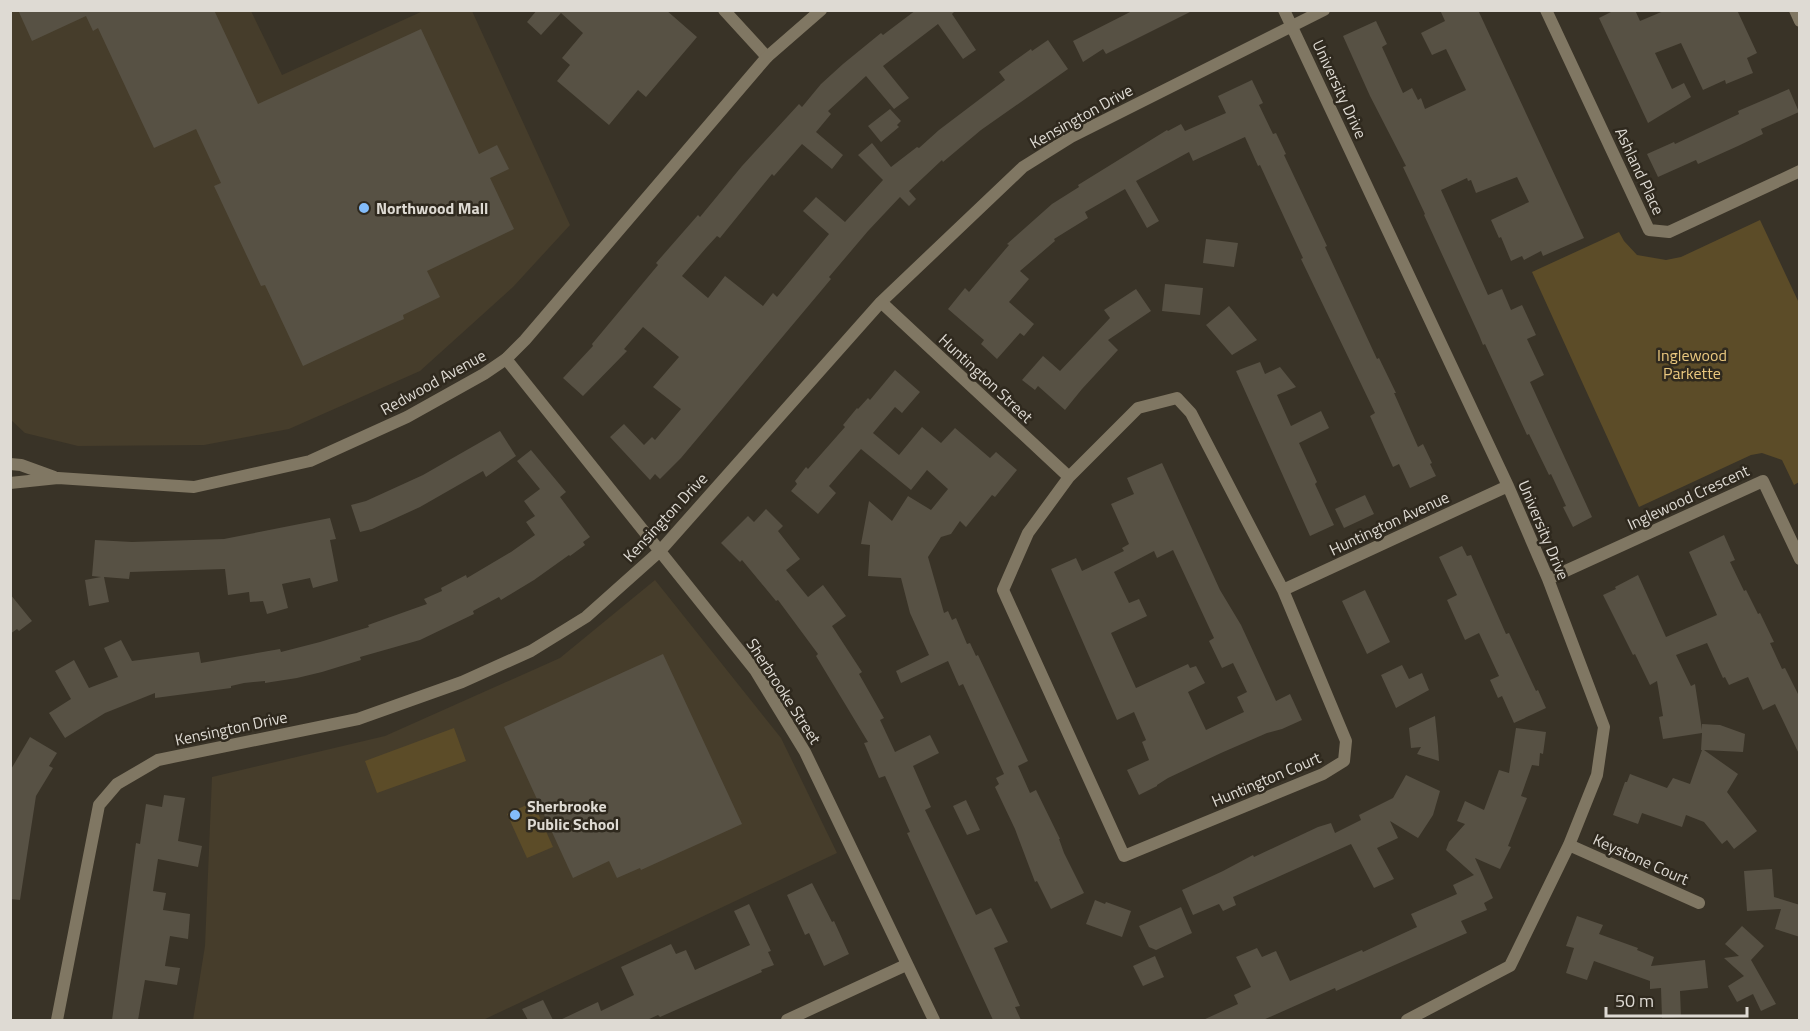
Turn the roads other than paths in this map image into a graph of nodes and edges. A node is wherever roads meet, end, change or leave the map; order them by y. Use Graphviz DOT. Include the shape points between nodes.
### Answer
graph roads {
  1 [pos="724,10"];
  2 [pos="821,10"];
  3 [pos="1284,10"];
  4 [pos="1324,10"];
  5 [pos="1546,10"];
  6 [pos="1794,10"];
  7 [pos="1800,21"];
  8 [pos="1292,26"];
  9 [pos="767,57"];
  10 [pos="1800,171"];
  11 [pos="880,302"];
  12 [pos="506,359"];
  13 [pos="10,464"];
  14 [pos="1069,477"];
  15 [pos="58,478"];
  16 [pos="10,483"];
  17 [pos="1508,486"];
  18 [pos="660,551"];
  19 [pos="1800,559"];
  20 [pos="1548,579"];
  21 [pos="1283,590"];
  22 [pos="1569,845"];
  23 [pos="1699,903"];
  24 [pos="906,965"];
  25 [pos="57,1020"];
  26 [pos="787,1020"];
  27 [pos="934,1020"];
  28 [pos="1407,1020"];
  1 -- 9 [label="street"];
  2 -- 9 [label="street, Redwood Avenue"];
  3 -- 8 [label="street, University Drive"];
  4 -- 8 [label="street, Kensington Drive"];
  5 -- 10 [label="street, Ashland Place" via="1649,230 1669,232"];
  6 -- 7 [label="street"];
  8 -- 11 [label="street, Kensington Drive" via="1071,137 1023,167"];
  8 -- 17 [label="street, University Drive"];
  9 -- 12 [label="street, Redwood Avenue"];
  11 -- 14 [label="street, Huntington Street"];
  11 -- 18 [label="street, Kensington Drive"];
  12 -- 15 [label="street, Redwood Avenue" via="407,417 310,461 194,487"];
  12 -- 18 [label="street, Sherbrooke Street"];
  13 -- 15 [label="street, Redwood Avenue"];
  14 -- 21 [label="street, Huntington Court" via="1138,408 1177,398 1191,413"];
  14 -- 21 [label="street, Huntington Court" via="1028,533 1003,590 1124,856 1323,774 1344,761 1346,741"];
  15 -- 16 [label="street, Redwood Avenue"];
  17 -- 20 [label="street, University Drive"];
  17 -- 21 [label="street, Huntington Avenue"];
  18 -- 24 [label="street, Sherbrooke Street" via="754,670 805,752"];
  18 -- 25 [label="street, Kensington Drive" via="586,617 531,651 462,682 358,719 158,760 117,784 99,805"];
  19 -- 20 [label="street, Inglewood Crescent" via="1763,481"];
  20 -- 22 [label="street, University Drive" via="1604,727 1597,775"];
  22 -- 23 [label="street, Keystone Court"];
  22 -- 28 [label="street, University Drive" via="1510,966"];
  24 -- 26 [label="street"];
  24 -- 27 [label="street, Sherbrooke Street"];
}
